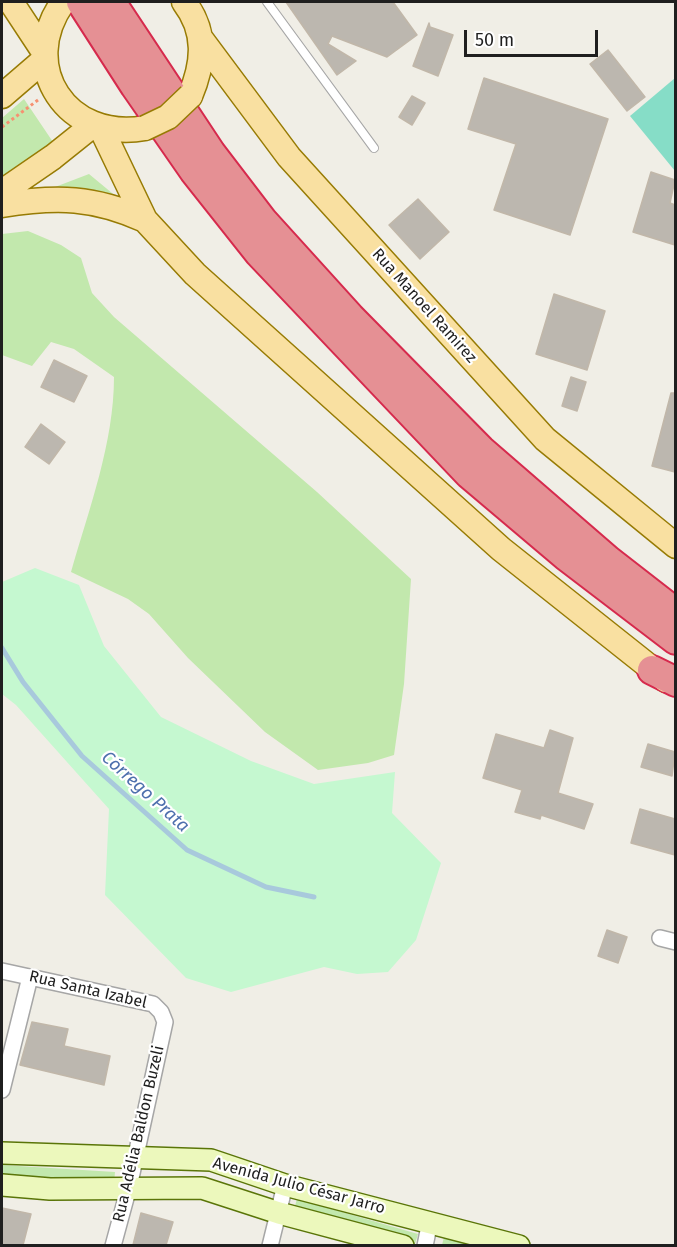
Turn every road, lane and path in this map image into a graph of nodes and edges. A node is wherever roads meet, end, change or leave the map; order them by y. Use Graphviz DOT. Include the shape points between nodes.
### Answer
graph roads {
  1 [pos="11,2"];
  2 [pos="62,2"];
  3 [pos="81,2"];
  4 [pos="111,2"];
  5 [pos="267,2"];
  6 [pos="196,14"];
  7 [pos="44,56"];
  8 [pos="55,89"];
  9 [pos="2,96"];
  10 [pos="97,126"];
  11 [pos="2,127"];
  12 [pos="374,148"];
  13 [pos="2,192"];
  14 [pos="2,205"];
  15 [pos="145,220"];
  16 [pos="675,546"];
  17 [pos="675,613"];
  18 [pos="675,640"];
  19 [pos="664,676"];
  20 [pos="675,687"];
  21 [pos="660,938"];
  22 [pos="675,942"];
  23 [pos="2,970"];
  24 [pos="30,977"];
  25 [pos="165,1022"];
  26 [pos="2,1090"];
  27 [pos="2,1153"];
  28 [pos="136,1158"];
  29 [pos="2,1185"];
  30 [pos="285,1185"];
  31 [pos="129,1187"];
  32 [pos="279,1213"];
  33 [pos="430,1221"];
  34 [pos="113,1245"];
  35 [pos="270,1245"];
  36 [pos="403,1245"];
  37 [pos="425,1245"];
  38 [pos="519,1245"];
  1 -- 7 [label="main road"];
  2 -- 7 [label="main road" via="51,19"];
  3 -- 18 [label="highway" via="187,161 259,253 469,474"];
  4 -- 17 [label="highway" via="211,153 263,221 350,317 481,450"];
  5 -- 12 [label="lane"];
  6 -- 10 [label="main road, bridge" via="202,57 190,96 168,117 145,128 115,131"];
  6 -- 16 [label="main road, Rua Manoel Ramirez" via="289,157 545,439"];
  7 -- 8 [label="main road"];
  7 -- 9 [label="main road"];
  8 -- 10 [label="main road" via="75,114"];
  8 -- 11 [label="path"];
  10 -- 13 [label="main road"];
  10 -- 15 [label="main road"];
  14 -- 15 [label="main road" via="80,200"];
  15 -- 19 [label="main road" via="195,274 501,549"];
  19 -- 20 [label="main road"];
  21 -- 22 [label="street"];
  23 -- 24 [label="street, Rua Santa Izabel"];
  24 -- 25 [label="street, Rua Santa Izabel" via="153,1004"];
  24 -- 26 [label="street"];
  25 -- 28 [label="street, Rua Adélia Baldon Buzeli"];
  27 -- 28 [label="street, Avenida Julio César Jarro"];
  28 -- 30 [label="street, Avenida Julio César Jarro" via="211,1160"];
  28 -- 31 [label="street, Rua Adélia Baldon Buzeli"];
  29 -- 31 [label="street, Avenida Julio César Jarro"];
  30 -- 32 [label="street"];
  30 -- 33 [label="street, Avenida Julio César Jarro"];
  31 -- 32 [label="street, Avenida Julio César Jarro" via="201,1188"];
  31 -- 34 [label="street, Rua Adélia Baldon Buzeli"];
  32 -- 35 [label="street"];
  32 -- 36 [label="street, Avenida Julio César Jarro"];
  33 -- 37 [label="street"];
  33 -- 38 [label="street, Avenida Julio César Jarro"];
}
